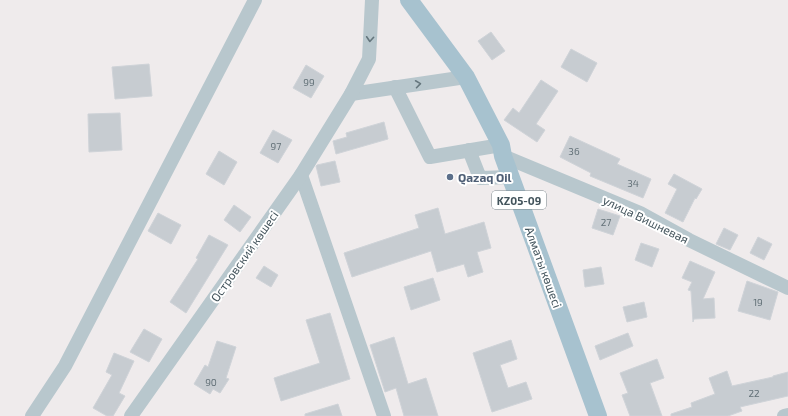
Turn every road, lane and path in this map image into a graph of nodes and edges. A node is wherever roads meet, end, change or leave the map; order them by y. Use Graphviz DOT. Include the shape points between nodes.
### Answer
graph roads {
  1 [pos="255,0"];
  2 [pos="372,0"];
  3 [pos="409,0"];
  4 [pos="466,77"];
  5 [pos="395,87"];
  6 [pos="351,94"];
  7 [pos="469,150"];
  8 [pos="502,150"];
  9 [pos="301,175"];
  10 [pos="511,177"];
  11 [pos="788,288"];
  12 [pos="788,415"];
  13 [pos="32,416"];
  14 [pos="131,416"];
  15 [pos="384,416"];
  16 [pos="598,416"];
  17 [pos="784,416"];
  1 -- 13 [label="street" via="65,366"];
  2 -- 6 [label="street, Островский көшесі, one-way" via="369,59"];
  3 -- 4 [label="main road, Алматы көшесі / KZ05-09"];
  5 -- 4 [label="street, one-way"];
  4 -- 8 [label="main road, Алматы көшесі / KZ05-09"];
  5 -- 6 [label="street"];
  5 -- 7 [label="street" via="430,157"];
  6 -- 9 [label="street, Островский көшесі"];
  7 -- 8 [label="street"];
  7 -- 10 [label="street" via="480,178"];
  8 -- 10 [label="main road, Алматы көшесі / KZ05-09"];
  8 -- 11 [label="street, улица Вишневая" via="640,213"];
  9 -- 14 [label="street, Островский көшесі"];
  9 -- 15 [label="street"];
  10 -- 16 [label="main road, Алматы көшесі / KZ05-09"];
  12 -- 17 [label="street"];
}
